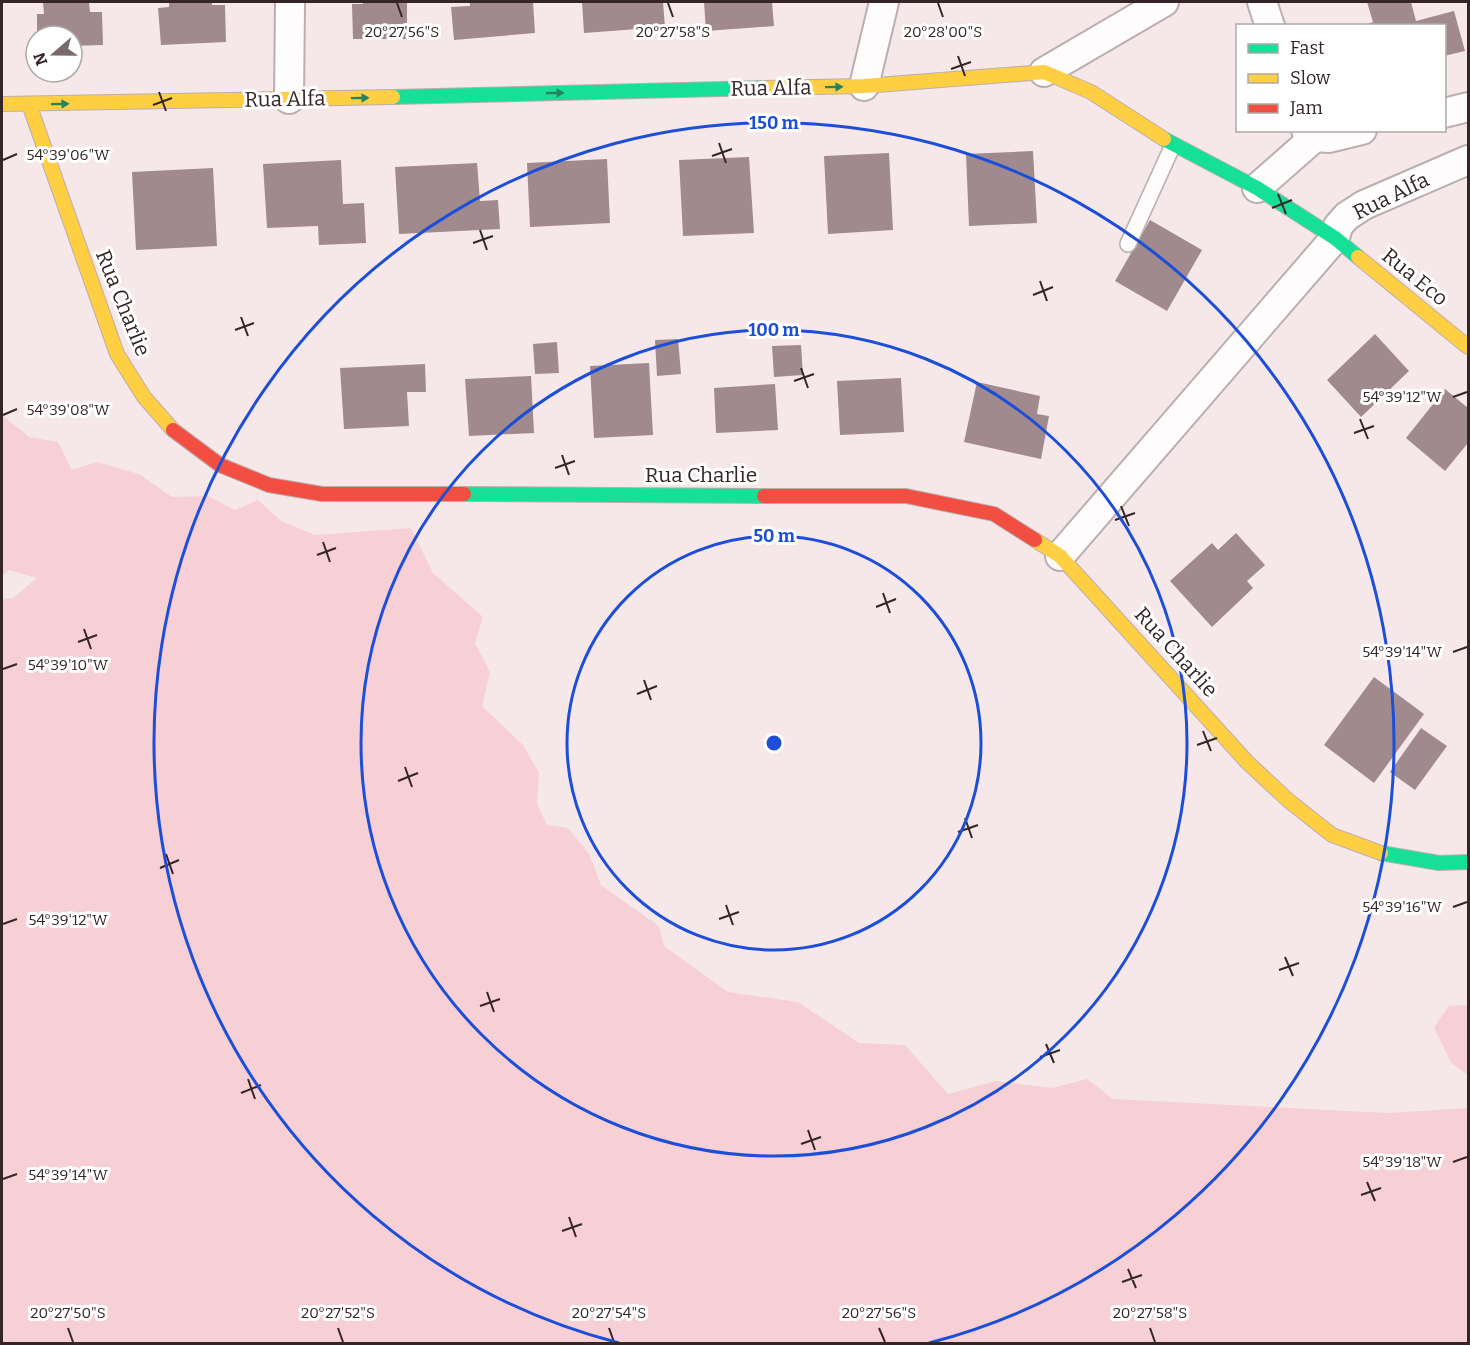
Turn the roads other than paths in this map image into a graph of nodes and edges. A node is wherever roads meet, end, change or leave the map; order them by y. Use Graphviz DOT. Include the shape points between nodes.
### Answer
graph roads {
  1 [pos="290,2"];
  2 [pos="884,2"];
  3 [pos="1164,2"];
  4 [pos="1262,2"];
  5 [pos="1268,24"];
  6 [pos="1044,72"];
  7 [pos="864,86"];
  8 [pos="289,99"];
  9 [pos="2,104"];
  10 [pos="30,104"];
  11 [pos="1468,107"];
  12 [pos="1446,112"];
  13 [pos="1354,132"];
  14 [pos="1310,134"];
  15 [pos="1173,145"];
  16 [pos="1468,160"];
  17 [pos="1257,188"];
  18 [pos="1335,238"];
  19 [pos="1128,244"];
  20 [pos="1468,347"];
  21 [pos="1060,556"];
  22 [pos="1468,862"];
  1 -- 8 [label="street"];
  2 -- 7 [label="street"];
  3 -- 6 [label="street"];
  4 -- 5 [label="street"];
  6 -- 7 [label="street, Rua Alfa"];
  6 -- 15 [label="street, Rua Alfa" via="1091,92"];
  8 -- 7 [label="street, Rua Alfa, one-way"];
  10 -- 8 [label="street, Rua Alfa, one-way"];
  9 -- 10 [label="street, Rua Alfa"];
  10 -- 21 [label="street, Rua Charlie" via="117,354 144,397 175,433 220,465 269,485 322,494 906,496 994,514"];
  11 -- 12 [label="street"];
  13 -- 14 [label="street" via="1329,138"];
  14 -- 17 [label="street"];
  15 -- 17 [label="street, Rua Alfa"];
  15 -- 19 [label="lane"];
  16 -- 18 [label="street, Rua Alfa" via="1364,205 1338,226"];
  17 -- 18 [label="street, Rua Alfa"];
  18 -- 20 [label="street, Rua Eco"];
  18 -- 21 [label="street"];
  21 -- 22 [label="street, Rua Charlie" via="1247,762 1332,835 1383,854 1439,863"];
}
